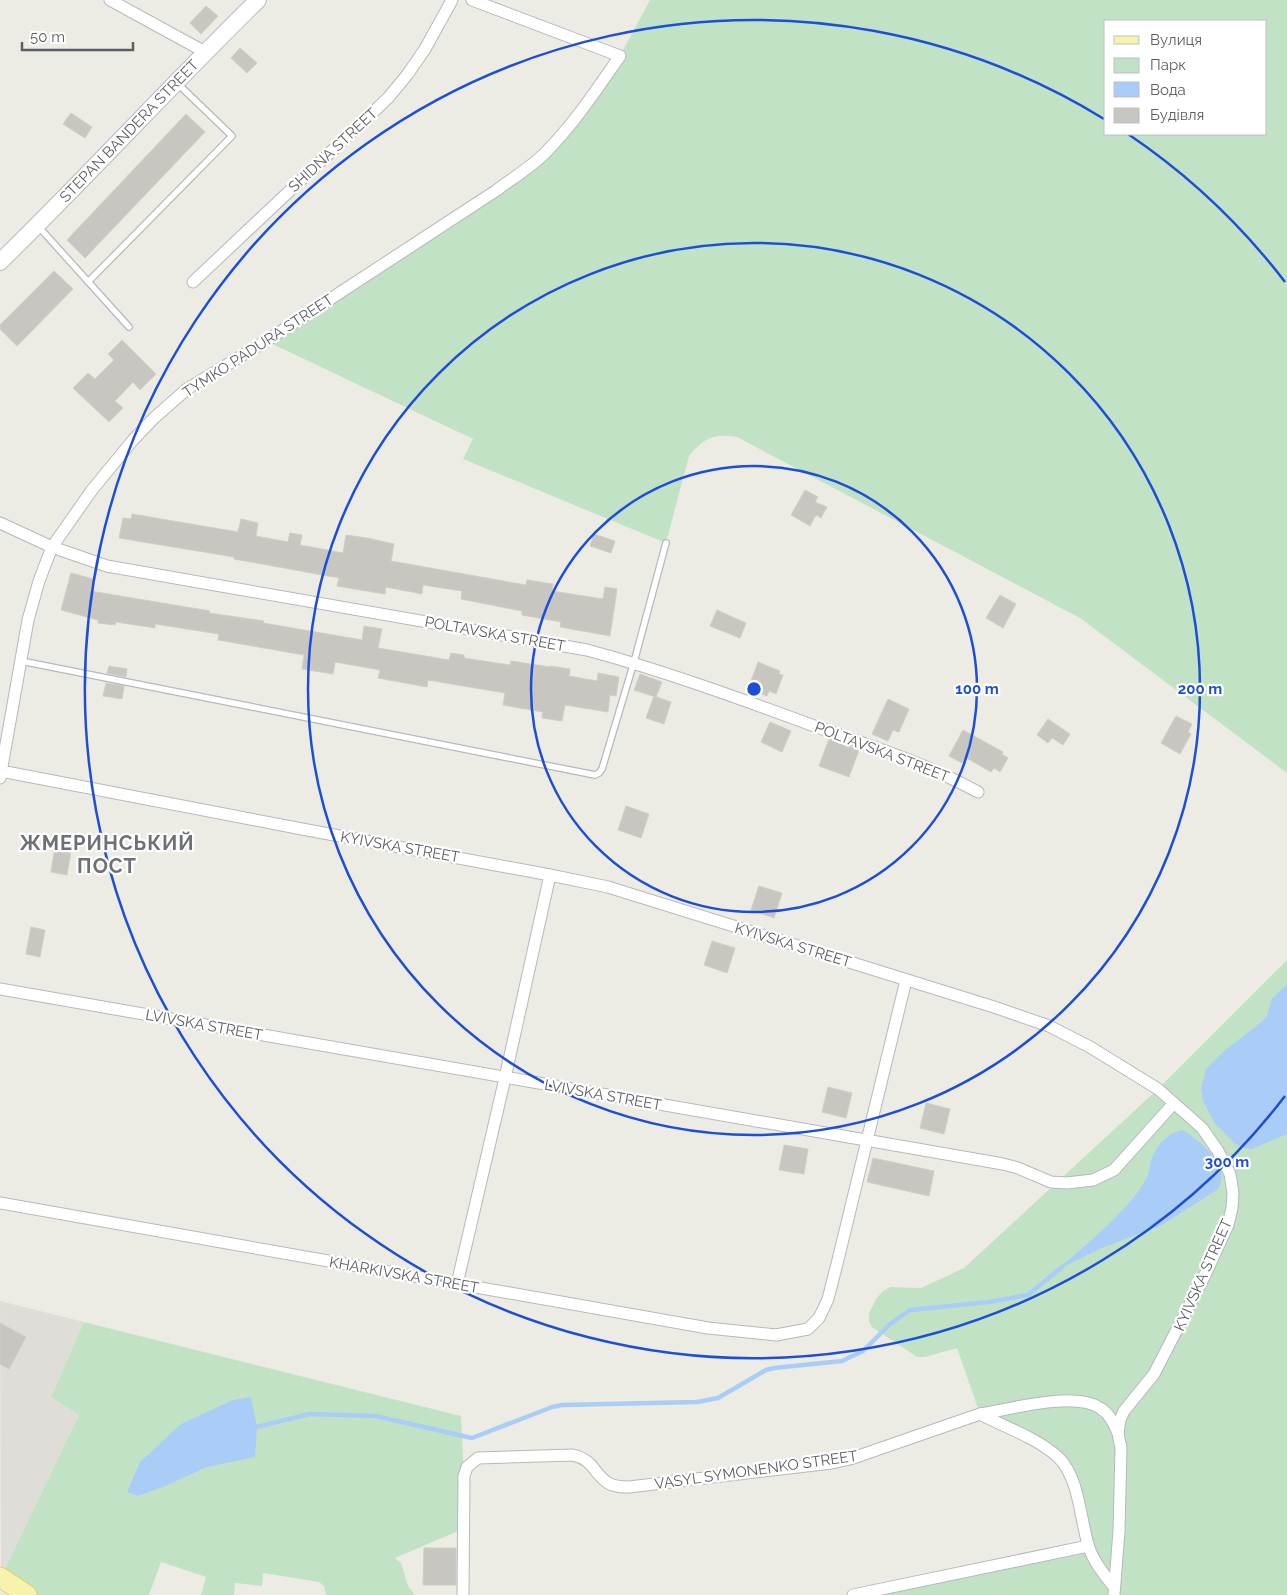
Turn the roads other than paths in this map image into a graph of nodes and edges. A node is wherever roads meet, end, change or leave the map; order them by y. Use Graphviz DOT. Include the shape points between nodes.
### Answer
graph roads {
  1 [pos="110,0"];
  2 [pos="258,0"];
  3 [pos="452,0"];
  4 [pos="472,0"];
  5 [pos="205,52"];
  6 [pos="175,82"];
  7 [pos="37,225"];
  8 [pos="0,262"];
  9 [pos="88,282"];
  10 [pos="193,282"];
  11 [pos="129,327"];
  12 [pos="0,522"];
  13 [pos="666,543"];
  14 [pos="52,547"];
  15 [pos="20,661"];
  16 [pos="634,662"];
  17 [pos="0,774"];
  18 [pos="978,792"];
  19 [pos="550,874"];
  20 [pos="906,980"];
  21 [pos="0,989"];
  22 [pos="505,1078"];
  23 [pos="1174,1103"];
  24 [pos="867,1140"];
  25 [pos="0,1203"];
  26 [pos="457,1284"];
  27 [pos="980,1414"];
  28 [pos="1118,1433"];
  29 [pos="1088,1546"];
  30 [pos="0,1576"];
  31 [pos="1114,1591"];
  32 [pos="27,1595"];
  33 [pos="463,1595"];
  34 [pos="854,1595"];
  1 -- 5 [label="street"];
  2 -- 5 [label="street, STEPAN BANDERA STREET"];
  3 -- 10 [label="street, SHIDNA STREET" via="425,49 388,98"];
  4 -- 14 [label="street, TYMKO PADURA STREET" via="620,56 560,136 528,167 266,341 186,389 132,440"];
  5 -- 6 [label="street, STEPAN BANDERA STREET"];
  6 -- 7 [label="street, STEPAN BANDERA STREET"];
  6 -- 9 [label="lane" via="232,136"];
  7 -- 8 [label="street, STEPAN BANDERA STREET"];
  7 -- 9 [label="lane"];
  9 -- 11 [label="lane"];
  12 -- 14 [label="street, POLTAVSKA STREET"];
  13 -- 16 [label="lane"];
  14 -- 15 [label="street, TYMKO PADURA STREET" via="33,600"];
  14 -- 16 [label="street, POLTAVSKA STREET" via="130,571 586,650"];
  15 -- 16 [label="lane" via="590,775 602,769"];
  15 -- 17 [label="street, TYMKO PADURA STREET"];
  16 -- 18 [label="street, POLTAVSKA STREET" via="920,764"];
  17 -- 19 [label="street, KYIVSKA STREET"];
  19 -- 20 [label="street, KYIVSKA STREET" via="617,890"];
  19 -- 22 [label="street"];
  20 -- 23 [label="street, KYIVSKA STREET" via="1049,1026 1099,1052 1158,1089"];
  20 -- 24 [label="street"];
  21 -- 22 [label="street, LVIVSKA STREET"];
  22 -- 24 [label="street, LVIVSKA STREET"];
  22 -- 26 [label="street"];
  23 -- 24 [label="street, LVIVSKA STREET" via="1114,1170 1094,1180 1051,1182 1002,1164"];
  23 -- 28 [label="street, KYIVSKA STREET" via="1202,1128 1218,1151 1230,1174 1232,1208 1224,1234 1172,1342 1154,1374 1124,1411"];
  24 -- 26 [label="street, KHARKIVSKA STREET" via="828,1299 819,1318 808,1329 776,1335 708,1328"];
  25 -- 26 [label="street, KHARKIVSKA STREET"];
  27 -- 28 [label="street" via="1077,1400 1102,1409 1110,1416"];
  27 -- 29 [label="street" via="1040,1444 1059,1458 1069,1472"];
  27 -- 33 [label="street, VASYL SYMONENKO STREET" via="832,1463 628,1487 607,1483 588,1462 573,1455 478,1458 467,1467 464,1476"];
  28 -- 31 [label="street, KYIVSKA STREET" via="1121,1448 1119,1531"];
  29 -- 31 [label="street"];
  29 -- 34 [label="street"];
  30 -- 32 [label="main road"];
}
